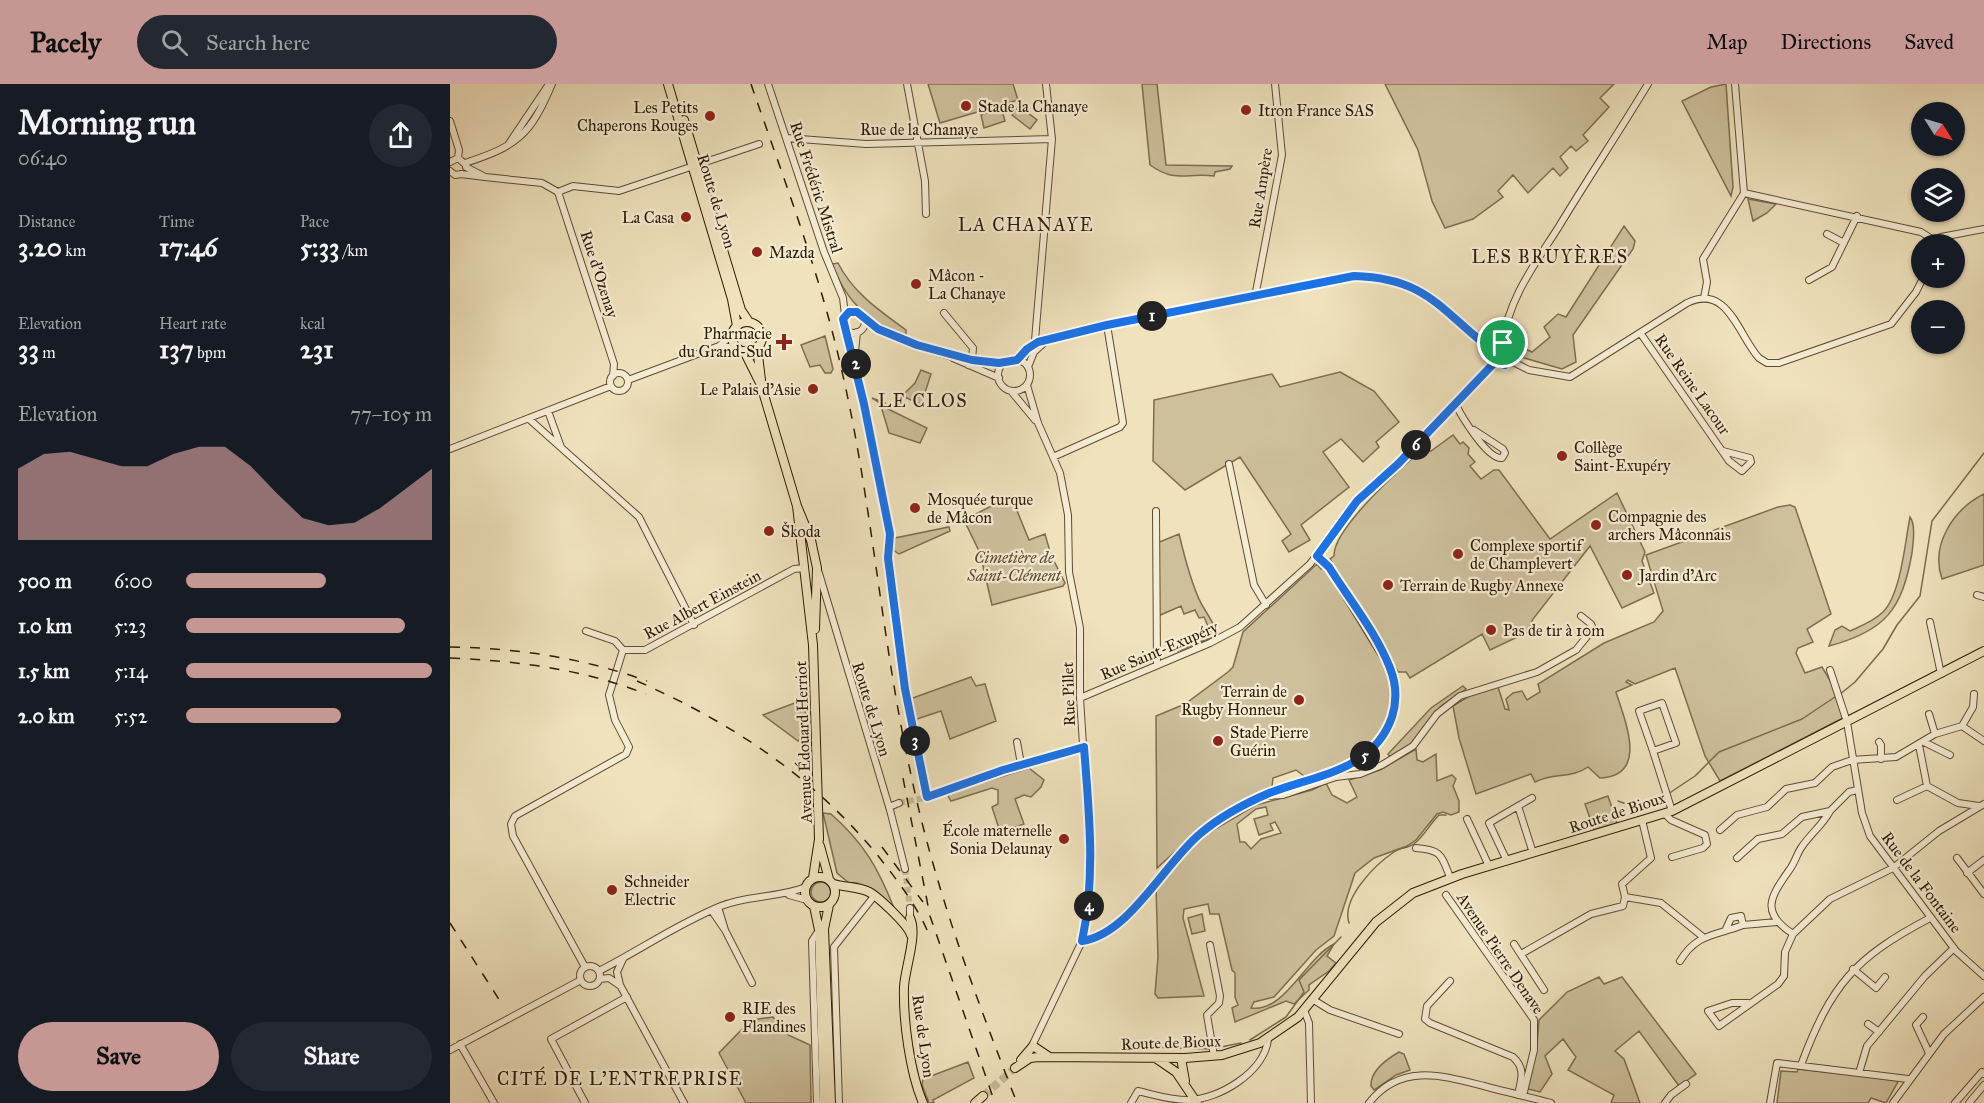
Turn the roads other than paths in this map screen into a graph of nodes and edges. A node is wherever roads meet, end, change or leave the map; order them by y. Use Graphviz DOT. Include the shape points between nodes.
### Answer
graph roads {
  1 [pos="551,84"];
  2 [pos="668,84"];
  3 [pos="674,84"];
  4 [pos="768,84"];
  5 [pos="906,84"];
  6 [pos="1046,84"];
  7 [pos="1275,84"];
  8 [pos="1648,84"];
  9 [pos="1734,85"];
  10 [pos="450,121"];
  11 [pos="787,138"];
  12 [pos="1052,139"];
  13 [pos="917,142"];
  14 [pos="759,144"];
  15 [pos="458,158"];
  16 [pos="478,158"];
  17 [pos="450,162"];
  18 [pos="694,164"];
  19 [pos="465,165"];
  20 [pos="450,171"];
  21 [pos="477,173"];
  22 [pos="461,174"];
  23 [pos="484,177"];
  24 [pos="558,192"];
  25 [pos="1744,193"];
  26 [pos="926,213"];
  27 [pos="1857,216"];
  28 [pos="1984,229"];
  29 [pos="1827,234"];
  30 [pos="1923,234"];
  31 [pos="1957,234"];
  32 [pos="1844,243"];
  33 [pos="1809,280"];
  34 [pos="1918,288"];
  35 [pos="1255,297"];
  36 [pos="843,298"];
  37 [pos="1704,298"];
  38 [pos="854,311"];
  39 [pos="944,313"];
  40 [pos="845,315"];
  41 [pos="864,319"];
  42 [pos="749,322"];
  43 [pos="1107,325"];
  44 [pos="737,326"];
  45 [pos="878,329"];
  46 [pos="848,331"];
  47 [pos="859,331"];
  48 [pos="1641,334"];
  49 [pos="732,335"];
  50 [pos="1046,341"];
  51 [pos="1503,343"];
  52 [pos="1033,344"];
  53 [pos="719,346"];
  54 [pos="757,347"];
  55 [pos="740,350"];
  56 [pos="1492,350"];
  57 [pos="1034,352"];
  58 [pos="854,358"];
  59 [pos="1017,360"];
  60 [pos="1511,361"];
  61 [pos="970,362"];
  62 [pos="1495,362"];
  63 [pos="1005,363"];
  64 [pos="615,366"];
  65 [pos="1028,367"];
  66 [pos="614,376"];
  67 [pos="625,377"];
  68 [pos="999,378"];
  69 [pos="761,385"];
  70 [pos="1027,385"];
  71 [pos="611,386"];
  72 [pos="1010,390"];
  73 [pos="1456,405"];
  74 [pos="548,411"];
  75 [pos="529,419"];
  76 [pos="1038,423"];
  77 [pos="1474,430"];
  78 [pos="1490,441"];
  79 [pos="561,448"];
  80 [pos="1485,448"];
  81 [pos="450,449"];
  82 [pos="1723,451"];
  83 [pos="1053,457"];
  84 [pos="1229,464"];
  85 [pos="797,506"];
  86 [pos="1156,511"];
  87 [pos="1317,556"];
  88 [pos="805,568"];
  89 [pos="817,568"];
  90 [pos="817,605"];
  91 [pos="1266,605"];
  92 [pos="1581,616"];
  93 [pos="831,619"];
  94 [pos="1930,622"];
  95 [pos="694,625"];
  96 [pos="586,631"];
  97 [pos="813,645"];
  98 [pos="623,650"];
  99 [pos="1984,651"];
  100 [pos="1157,665"];
  101 [pos="1830,670"];
  102 [pos="1941,674"];
  103 [pos="1974,694"];
  104 [pos="1080,698"];
  105 [pos="1929,714"];
  106 [pos="1847,722"];
  107 [pos="1962,726"];
  108 [pos="1935,734"];
  109 [pos="1984,741"];
  110 [pos="1017,742"];
  111 [pos="1879,742"];
  112 [pos="1922,744"];
  113 [pos="1084,747"];
  114 [pos="1653,751"];
  115 [pos="1950,755"];
  116 [pos="1881,759"];
  117 [pos="1852,760"];
  118 [pos="1021,764"];
  119 [pos="1927,786"];
  120 [pos="1857,790"];
  121 [pos="1265,795"];
  122 [pos="1532,798"];
  123 [pos="1897,800"];
  124 [pos="1958,803"];
  125 [pos="899,804"];
  126 [pos="1982,805"];
  127 [pos="1518,806"];
  128 [pos="889,807"];
  129 [pos="1830,811"];
  130 [pos="1668,812"];
  131 [pos="1959,817"];
  132 [pos="1467,819"];
  133 [pos="1642,820"];
  134 [pos="1720,830"];
  135 [pos="819,839"];
  136 [pos="1416,848"];
  137 [pos="1533,853"];
  138 [pos="1672,856"];
  139 [pos="1737,858"];
  140 [pos="1957,858"];
  141 [pos="1984,860"];
  142 [pos="1506,861"];
  143 [pos="1489,866"];
  144 [pos="1893,868"];
  145 [pos="905,869"];
  146 [pos="1967,873"];
  147 [pos="1450,877"];
  148 [pos="813,879"];
  149 [pos="831,881"];
  150 [pos="806,887"];
  151 [pos="850,889"];
  152 [pos="789,894"];
  153 [pos="1984,894"];
  154 [pos="875,895"];
  155 [pos="1446,895"];
  156 [pos="835,897"];
  157 [pos="1625,897"];
  158 [pos="807,900"];
  159 [pos="830,904"];
  160 [pos="814,906"];
  161 [pos="910,908"];
  162 [pos="715,909"];
  163 [pos="888,909"];
  164 [pos="910,918"];
  165 [pos="1930,918"];
  166 [pos="901,921"];
  167 [pos="1777,922"];
  168 [pos="1743,925"];
  169 [pos="819,930"];
  170 [pos="1725,931"];
  171 [pos="1793,934"];
  172 [pos="911,937"];
  173 [pos="1703,937"];
  174 [pos="1082,941"];
  175 [pos="1514,944"];
  176 [pos="1210,945"];
  177 [pos="1954,948"];
  178 [pos="1521,954"];
  179 [pos="624,957"];
  180 [pos="1680,961"];
  181 [pos="585,967"];
  182 [pos="1853,969"];
  183 [pos="599,971"];
  184 [pos="1984,976"];
  185 [pos="1885,977"];
  186 [pos="600,979"];
  187 [pos="581,980"];
  188 [pos="1450,981"];
  189 [pos="752,983"];
  190 [pos="620,985"];
  191 [pos="1544,990"];
  192 [pos="627,997"];
  193 [pos="1984,997"];
  194 [pos="1312,999"];
  195 [pos="1748,1003"];
  196 [pos="1304,1010"];
  197 [pos="1923,1017"];
  198 [pos="1868,1024"];
  199 [pos="1879,1032"];
  200 [pos="1399,1034"];
  201 [pos="1268,1039"];
  202 [pos="460,1044"];
  203 [pos="450,1050"];
  204 [pos="1214,1051"];
  205 [pos="1036,1053"];
  206 [pos="1929,1053"];
  207 [pos="1197,1057"];
  208 [pos="1156,1058"];
  209 [pos="1180,1058"];
  210 [pos="1801,1065"];
  211 [pos="1983,1071"];
  212 [pos="1176,1072"];
  213 [pos="1859,1073"];
  214 [pos="1185,1077"];
  215 [pos="1908,1079"];
  216 [pos="1686,1084"];
  217 [pos="1984,1085"];
  218 [pos="1520,1095"];
  219 [pos="983,1096"];
  220 [pos="1196,1101"];
  221 [pos="1959,1101"];
  222 [pos="494,1103"];
  223 [pos="585,1103"];
  224 [pos="684,1103"];
  225 [pos="817,1103"];
  226 [pos="824,1103"];
  227 [pos="831,1103"];
  228 [pos="839,1103"];
  229 [pos="923,1103"];
  230 [pos="975,1103"];
  231 [pos="1131,1103"];
  232 [pos="1311,1103"];
  233 [pos="1369,1103"];
  234 [pos="1551,1103"];
  235 [pos="1665,1103"];
  236 [pos="1770,1103"];
  237 [pos="1893,1103"];
  238 [pos="1969,1103"];
  1 -- 16 [label="street" via="523,136 506,148"];
  2 -- 18 [label="main road, Route de Lyon"];
  3 -- 18 [label="main road, Route de Lyon"];
  4 -- 11 [label="street, Rue Frédéric Mistral"];
  5 -- 13 [label="street"];
  6 -- 12 [label="street"];
  7 -- 35 [label="street, Rue Ampère" via="1282,155"];
  8 -- 51 [label="street" via="1539,256 1514,302"];
  9 -- 25 [label="street"];
  10 -- 15 [label="street"];
  11 -- 13 [label="street, Rue de la Chanaye" via="866,144"];
  11 -- 36 [label="street, Rue Frédéric Mistral"];
  12 -- 13 [label="street, Rue de la Chanaye"];
  12 -- 52 [label="street"];
  13 -- 26 [label="street" via="925,181"];
  14 -- 18 [label="street"];
  15 -- 17 [label="street"];
  15 -- 19 [label="street"];
  16 -- 19 [label="street"];
  16 -- 21 [label="street"];
  18 -- 24 [label="street" via="619,191 573,186"];
  18 -- 42 [label="main road, Route de Lyon" via="741,310"];
  18 -- 44 [label="main road, Route de Lyon"];
  19 -- 21 [label="street"];
  19 -- 22 [label="street"];
  20 -- 22 [label="street"];
  21 -- 23 [label="street"];
  22 -- 23 [label="street"];
  23 -- 24 [label="street" via="542,183"];
  24 -- 64 [label="street, Rue d'Ozenay"];
  25 -- 27 [label="street"];
  25 -- 37 [label="street" via="1703,259 1707,282"];
  27 -- 30 [label="street"];
  27 -- 32 [label="street"];
  28 -- 31 [label="street"];
  29 -- 32 [label="street"];
  32 -- 33 [label="street" via="1831,268"];
  34 -- 37 [label="street" via="1892,324 1772,364 1756,354 1724,306"];
  35 -- 43 [label="street"];
  35 -- 56 [label="street" via="1354,276 1389,279 1430,296"];
  36 -- 38 [label="street, Rue Frédéric Mistral"];
  36 -- 40 [label="street, Rue Frédéric Mistral"];
  37 -- 48 [label="street" via="1687,303"];
  38 -- 40 [label="street"];
  38 -- 41 [label="street"];
  39 -- 61 [label="street" via="971,345"];
  40 -- 46 [label="street" via="844,326"];
  41 -- 45 [label="street"];
  41 -- 47 [label="street"];
  42 -- 44 [label="main road"];
  42 -- 54 [label="main road" via="761,334"];
  43 -- 50 [label="street"];
  43 -- 83 [label="street" via="1123,423"];
  44 -- 49 [label="main road"];
  45 -- 47 [label="street"];
  45 -- 61 [label="street"];
  46 -- 47 [label="street"];
  46 -- 58 [label="street"];
  47 -- 58 [label="street"];
  48 -- 60 [label="street" via="1570,377 1529,370"];
  48 -- 82 [label="street, Rue Reine Lacour"];
  49 -- 53 [label="street"];
  49 -- 55 [label="main road"];
  50 -- 52 [label="street"];
  50 -- 57 [label="street"];
  51 -- 56 [label="street"];
  51 -- 60 [label="street" via="1513,351"];
  52 -- 57 [label="street"];
  52 -- 59 [label="street"];
  53 -- 55 [label="street"];
  53 -- 67 [label="street"];
  54 -- 55 [label="main road"];
  54 -- 69 [label="main road"];
  55 -- 69 [label="main road"];
  56 -- 62 [label="street"];
  57 -- 65 [label="street"];
  58 -- 118 [label="street" via="890,534 888,558 905,689 925,798"];
  59 -- 63 [label="street"];
  59 -- 65 [label="street"];
  60 -- 62 [label="street" via="1502,365"];
  61 -- 63 [label="street"];
  61 -- 68 [label="street"];
  62 -- 73 [label="street, Rue Saint-Exupéry"];
  63 -- 68 [label="street"];
  64 -- 66 [label="street, Rue d'Ozenay"];
  64 -- 67 [label="street, Rue d'Ozenay"];
  65 -- 70 [label="street"];
  66 -- 67 [label="street"];
  66 -- 71 [label="street, Rue d'Ozenay"];
  67 -- 71 [label="street" via="623,390 616,391"];
  68 -- 72 [label="street"];
  69 -- 85 [label="main road"];
  70 -- 72 [label="street"];
  70 -- 76 [label="street, Rue Pillet"];
  71 -- 74 [label="street"];
  72 -- 76 [label="street, Rue Pillet"];
  73 -- 77 [label="street"];
  73 -- 87 [label="street, Rue Saint-Exupéry" via="1357,501"];
  74 -- 75 [label="street"];
  74 -- 79 [label="street"];
  75 -- 79 [label="street"];
  75 -- 81 [label="street"];
  76 -- 83 [label="street, Rue Pillet"];
  77 -- 78 [label="street"];
  77 -- 80 [label="street"];
  78 -- 80 [label="street"];
  78 -- 80 [label="street" via="1503,449 1504,456 1497,459"];
  79 -- 95 [label="street" via="639,517"];
  83 -- 104 [label="street, Rue Pillet" via="1068,515 1069,574 1080,628"];
  84 -- 91 [label="street" via="1254,585"];
  85 -- 88 [label="main road, Avenue Édouard Herriot"];
  85 -- 89 [label="main road, Avenue Édouard Herriot"];
  86 -- 100 [label="street"];
  87 -- 91 [label="street, Rue Saint-Exupéry"];
  87 -- 121 [label="street" via="1329,567 1386,658 1395,688 1393,712 1379,742 1356,762"];
  88 -- 95 [label="street, Rue Albert Einstein" via="794,569"];
  88 -- 97 [label="main road, Avenue Édouard Herriot"];
  89 -- 90 [label="main road, Avenue Édouard Herriot"];
  89 -- 93 [label="street, Route de Lyon"];
  90 -- 93 [label="street, Route de Lyon" via="826,609"];
  90 -- 97 [label="main road, Avenue Édouard Herriot"];
  91 -- 100 [label="street, Rue Saint-Exupéry" via="1229,634"];
  92 -- 121 [label="street" via="1593,629 1576,650 1538,672 1460,696 1437,714 1413,746 1382,765 1283,795"];
  93 -- 128 [label="street, Route de Lyon"];
  94 -- 102 [label="street"];
  95 -- 98 [label="street, Rue Albert Einstein" via="645,650"];
  96 -- 98 [label="street" via="615,641"];
  97 -- 135 [label="main road, Avenue Édouard Herriot"];
  98 -- 181 [label="street" via="609,695 615,720 629,747 626,754 523,810 511,824 513,836"];
  99 -- 102 [label="main road, Route de Bioux"];
  100 -- 104 [label="street, Rue Saint-Exupéry"];
  101 -- 106 [label="street, Rue de la Fontaine"];
  102 -- 106 [label="main road, Route de Bioux"];
  103 -- 107 [label="street" via="1973,706"];
  104 -- 113 [label="street, Rue Pillet"];
  105 -- 108 [label="street"];
  106 -- 117 [label="street, Rue de la Fontaine"];
  106 -- 130 [label="main road, Route de Bioux"];
  107 -- 108 [label="street"];
  107 -- 109 [label="street"];
  108 -- 112 [label="street"];
  110 -- 118 [label="street"];
  111 -- 116 [label="street"];
  112 -- 115 [label="street"];
  112 -- 116 [label="street" via="1896,757"];
  112 -- 119 [label="street"];
  113 -- 118 [label="street"];
  113 -- 174 [label="street, Rue Pillet" via="1092,869"];
  114 -- 114 [label="street" via="1676,743 1662,703 1639,711"];
  114 -- 130 [label="street" via="1668,798"];
  116 -- 117 [label="street"];
  117 -- 120 [label="street, Rue de la Fontaine"];
  117 -- 134 [label="street" via="1825,771 1811,785 1786,789 1767,807 1737,814"];
  119 -- 123 [label="street"];
  119 -- 124 [label="street"];
  120 -- 129 [label="street" via="1849,792"];
  120 -- 144 [label="street, Rue de la Fontaine" via="1870,836"];
  121 -- 174 [label="street" via="1201,833 1121,919 1093,939"];
  122 -- 127 [label="street"];
  124 -- 126 [label="street"];
  124 -- 131 [label="street"];
  125 -- 128 [label="street"];
  126 -- 131 [label="street"];
  127 -- 137 [label="street"];
  127 -- 142 [label="street" via="1489,823"];
  128 -- 145 [label="street"];
  129 -- 139 [label="street" via="1802,817 1782,834 1758,838"];
  129 -- 167 [label="street" via="1802,846 1774,892 1771,908"];
  130 -- 133 [label="main road, Route de Bioux"];
  130 -- 138 [label="street" via="1671,820 1705,835 1707,844"];
  131 -- 144 [label="street"];
  132 -- 143 [label="street"];
  133 -- 137 [label="main road, Route de Bioux"];
  133 -- 157 [label="street" via="1651,858 1622,884"];
  135 -- 148 [label="main road, Avenue Édouard Herriot"];
  135 -- 149 [label="main road, Avenue Édouard Herriot"];
  136 -- 147 [label="street" via="1435,850 1441,855"];
  137 -- 142 [label="main road, Route de Bioux"];
  140 -- 146 [label="street"];
  141 -- 146 [label="street"];
  142 -- 143 [label="main road, Route de Bioux"];
  143 -- 147 [label="main road, Route de Bioux"];
  144 -- 165 [label="street, Rue de la Fontaine"];
  144 -- 171 [label="street" via="1830,899"];
  146 -- 153 [label="street"];
  147 -- 194 [label="main road, Route de Bioux" via="1413,892 1387,911"];
  148 -- 149 [label="main road" via="821,876"];
  148 -- 150 [label="main road"];
  149 -- 151 [label="main road"];
  149 -- 156 [label="main road"];
  150 -- 152 [label="street"];
  150 -- 158 [label="main road"];
  151 -- 154 [label="main road"];
  151 -- 156 [label="main road"];
  152 -- 158 [label="street"];
  152 -- 162 [label="street" via="742,900"];
  154 -- 163 [label="main road"];
  154 -- 228 [label="street" via="834,947"];
  155 -- 218 [label="street, Avenue Pierre Denave" via="1534,1020 1534,1050"];
  156 -- 159 [label="main road"];
  157 -- 173 [label="street" via="1660,903"];
  157 -- 178 [label="street" via="1623,906 1591,914"];
  158 -- 160 [label="main road"];
  159 -- 160 [label="main road"];
  159 -- 227 [label="main road" via="824,929"];
  160 -- 169 [label="main road"];
  161 -- 164 [label="street, Rue de Lyon"];
  162 -- 179 [label="street"];
  162 -- 189 [label="street"];
  163 -- 164 [label="main road"];
  163 -- 166 [label="main road"];
  164 -- 166 [label="main road"];
  164 -- 172 [label="main road, Rue de Lyon"];
  165 -- 177 [label="street, Rue de la Fontaine"];
  165 -- 182 [label="street" via="1891,938"];
  166 -- 172 [label="main road"];
  167 -- 168 [label="street"];
  167 -- 171 [label="street"];
  168 -- 170 [label="street"];
  168 -- 170 [label="street" via="1741,916 1731,918"];
  169 -- 225 [label="street" via="812,940"];
  169 -- 226 [label="main road"];
  170 -- 173 [label="street"];
  171 -- 195 [label="street" via="1785,952 1785,976"];
  172 -- 229 [label="main road, Rue de Lyon" via="904,998 915,1078"];
  173 -- 180 [label="street" via="1690,945"];
  174 -- 205 [label="street, Rue Pillet" via="1039,1032"];
  175 -- 178 [label="street"];
  176 -- 204 [label="street" via="1220,996 1219,1003 1207,1015"];
  177 -- 184 [label="street, Rue de la Fontaine"];
  177 -- 199 [label="street"];
  178 -- 191 [label="street"];
  179 -- 183 [label="street"];
  179 -- 190 [label="street" via="617,972"];
  181 -- 183 [label="street" via="594,966"];
  181 -- 187 [label="street"];
  182 -- 185 [label="street" via="1876,988"];
  182 -- 210 [label="street" via="1826,1005"];
  183 -- 186 [label="street"];
  186 -- 187 [label="street" via="590,986"];
  186 -- 190 [label="street" via="609,978"];
  187 -- 202 [label="street"];
  188 -- 218 [label="street" via="1427,1006 1425,1019 1513,1057 1523,1072"];
  190 -- 192 [label="street"];
  192 -- 223 [label="street" via="552,1041"];
  192 -- 224 [label="street"];
  193 -- 206 [label="street"];
  194 -- 196 [label="main road, Route de Bioux"];
  194 -- 200 [label="street" via="1330,1010"];
  195 -- 195 [label="street" via="1719,1026 1708,1011 1732,1003"];
  196 -- 201 [label="main road, Route de Bioux"];
  196 -- 232 [label="street" via="1309,1023"];
  197 -- 206 [label="street" via="1916,1025"];
  198 -- 199 [label="street"];
  199 -- 213 [label="street" via="1863,1052"];
  201 -- 204 [label="main road, Route de Bioux" via="1235,1052"];
  201 -- 220 [label="street" via="1261,1057 1233,1085"];
  202 -- 203 [label="street"];
  202 -- 222 [label="street"];
  204 -- 207 [label="main road, Route de Bioux"];
  205 -- 208 [label="main road, Route de Bioux"];
  206 -- 215 [label="street"];
  207 -- 209 [label="main road, Route de Bioux"];
  207 -- 214 [label="main road"];
  208 -- 209 [label="main road, Route de Bioux"];
  208 -- 212 [label="main road"];
  209 -- 212 [label="main road"];
  209 -- 214 [label="main road"];
  210 -- 213 [label="street"];
  210 -- 236 [label="street" via="1777,1063"];
  211 -- 221 [label="street"];
  212 -- 214 [label="main road"];
  213 -- 215 [label="street"];
  214 -- 220 [label="main road"];
  215 -- 237 [label="street"];
  216 -- 235 [label="street"];
  217 -- 238 [label="street"];
  218 -- 233 [label="street" via="1446,1076 1421,1074 1391,1083"];
  218 -- 234 [label="street"];
  219 -- 230 [label="main road"];
  220 -- 231 [label="street" via="1159,1098 1138,1091"];
}
